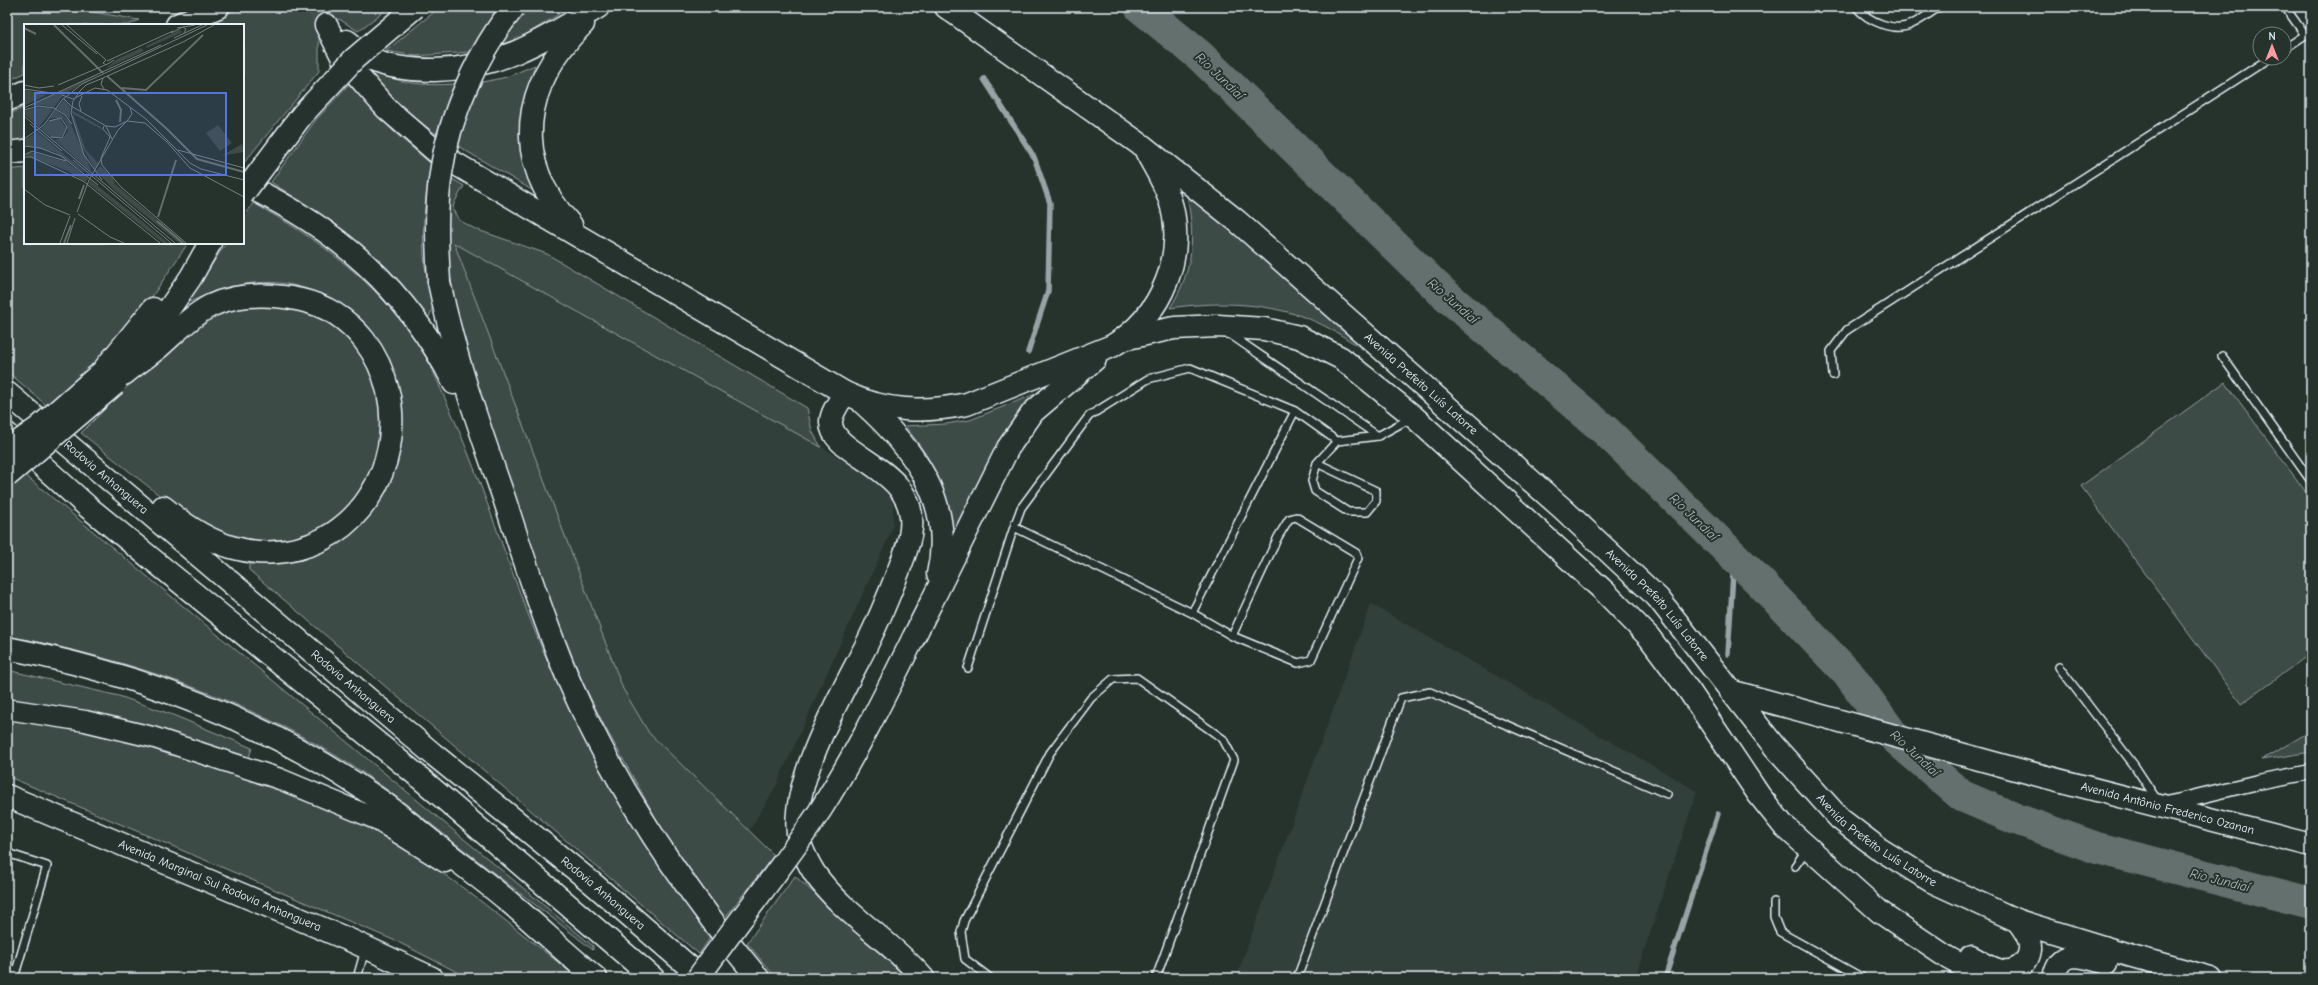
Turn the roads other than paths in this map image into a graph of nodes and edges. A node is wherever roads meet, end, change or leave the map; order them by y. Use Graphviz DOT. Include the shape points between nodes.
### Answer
graph roads {
  1 [pos="218,7"];
  2 [pos="415,7"];
  3 [pos="514,7"];
  4 [pos="599,7"];
  5 [pos="946,7"];
  6 [pos="1856,7"];
  7 [pos="1938,7"];
  8 [pos="2285,7"];
  9 [pos="179,24"];
  10 [pos="2308,33"];
  11 [pos="2292,44"];
  12 [pos="2258,66"];
  13 [pos="24,92"];
  14 [pos="7,100"];
  15 [pos="1144,147"];
  16 [pos="24,151"];
  17 [pos="7,153"];
  18 [pos="244,184"];
  19 [pos="244,193"];
  20 [pos="583,238"];
  21 [pos="205,244"];
  22 [pos="209,244"];
  23 [pos="1218,326"];
  24 [pos="1117,343"];
  25 [pos="2222,356"];
  26 [pos="1833,375"];
  27 [pos="114,377"];
  28 [pos="7,393"];
  29 [pos="853,397"];
  30 [pos="1295,410"];
  31 [pos="1413,416"];
  32 [pos="7,434"];
  33 [pos="1378,436"];
  34 [pos="1337,441"];
  35 [pos="486,446"];
  36 [pos="7,450"];
  37 [pos="1317,463"];
  38 [pos="7,476"];
  39 [pos="2311,481"];
  40 [pos="1014,526"];
  41 [pos="930,603"];
  42 [pos="1192,613"];
  43 [pos="1232,636"];
  44 [pos="7,648"];
  45 [pos="2059,666"];
  46 [pos="968,668"];
  47 [pos="1734,692"];
  48 [pos="7,709"];
  49 [pos="2311,772"];
  50 [pos="1667,794"];
  51 [pos="7,796"];
  52 [pos="2160,805"];
  53 [pos="2311,845"];
  54 [pos="1809,847"];
  55 [pos="7,853"];
  56 [pos="1795,866"];
  57 [pos="1846,880"];
  58 [pos="508,901"];
  59 [pos="1774,902"];
  60 [pos="2018,921"];
  61 [pos="366,948"];
  62 [pos="1973,975"];
  63 [pos="14,978"];
  64 [pos="357,978"];
  65 [pos="432,978"];
  66 [pos="596,978"];
  67 [pos="652,978"];
  68 [pos="698,978"];
  69 [pos="702,978"];
  70 [pos="758,978"];
  71 [pos="923,978"];
  72 [pos="990,978"];
  73 [pos="1156,978"];
  74 [pos="1297,978"];
  75 [pos="1863,978"];
  76 [pos="2054,978"];
  77 [pos="2161,978"];
  78 [pos="2210,978"];
  1 -- 9 [label="main road"];
  2 -- 19 [label="main road, bridge" via="354,59 302,115"];
  3 -- 35 [label="main road, bridge" via="483,52 465,90 441,172 437,209 439,282 455,351"];
  4 -- 20 [label="main road" via="567,40 543,77 533,106 531,129 532,153 542,182 555,208"];
  4 -- 20 [label="main road" via="537,44 498,60 462,69 398,68 371,59 326,25 344,60 386,108 439,154"];
  5 -- 15 [label="main road, Avenida Prefeito Luís Latorre"];
  6 -- 7 [label="lane" via="1875,21 1892,28 1912,25"];
  8 -- 10 [label="lane"];
  10 -- 11 [label="lane"];
  12 -- 26 [label="lane" via="1847,330 1831,351"];
  13 -- 14 [label="main road"];
  15 -- 24 [label="main road" via="1169,197 1175,228 1175,252 1170,274 1160,296 1145,316"];
  15 -- 47 [label="main road, Avenida Prefeito Luís Latorre" via="1243,226 1562,509 1658,598"];
  16 -- 17 [label="main road"];
  18 -- 35 [label="main road" via="291,208 335,237 390,287 439,353"];
  20 -- 29 [label="main road"];
  21 -- 27 [label="main road"];
  22 -- 27 [label="main road" via="191,277"];
  23 -- 24 [label="main road" via="1174,328"];
  23 -- 31 [label="main road" via="1264,329 1298,337 1341,358"];
  23 -- 33 [label="lane"];
  24 -- 29 [label="main road" via="967,404 942,409 894,410"];
  24 -- 41 [label="main road" via="1046,400 1021,429 1008,448"];
  25 -- 39 [label="lane"];
  27 -- 28 [label="main road" via="187,322 210,307 234,298 286,297 313,303 338,314 356,330 373,351 384,376 391,405 392,434 386,462 370,497 352,519 326,539 300,548 267,552 231,547 201,535 123,474"];
  27 -- 36 [label="main road, bridge"];
  27 -- 38 [label="main road, bridge"];
  28 -- 69 [label="main road, Rodovia Anhanguera" via="432,754 591,882"];
  29 -- 41 [label="main road" via="887,424 912,455 925,474 934,498 941,522 943,543"];
  29 -- 71 [label="main road" via="831,420 832,432 841,443 888,475 903,491 910,507 912,528 886,603 817,747 802,785 799,839 814,872 832,896"];
  30 -- 34 [label="lane"];
  30 -- 40 [label="lane" via="1190,368 1148,379 1089,416 1021,508"];
  30 -- 42 [label="lane"];
  31 -- 33 [label="lane"];
  31 -- 54 [label="main road" via="1604,591 1649,637 1690,692 1759,795 1783,825"];
  32 -- 67 [label="main road" via="88,507 413,772"];
  33 -- 34 [label="lane"];
  34 -- 37 [label="lane"];
  35 -- 70 [label="main road" via="547,626 601,747 648,827 718,930"];
  37 -- 37 [label="lane" via="1312,481 1316,491 1348,512 1367,512 1376,501 1376,491"];
  40 -- 42 [label="lane"];
  40 -- 46 [label="lane"];
  41 -- 68 [label="main road, bridge" via="876,710 821,808 782,866"];
  42 -- 43 [label="lane"];
  43 -- 43 [label="lane" via="1278,537 1289,519 1296,517 1356,553 1358,558 1311,660 1298,663"];
  44 -- 58 [label="main road" via="59,658 134,679 197,702 251,726 315,760 380,801"];
  45 -- 52 [label="lane" via="2134,765"];
  47 -- 52 [label="main road, Avenida Antônio Frederico Ozanan" via="2023,771"];
  47 -- 60 [label="main road, Avenida Prefeito Luís Latorre" via="1774,746 1840,819 1878,848 1931,881"];
  48 -- 58 [label="main road" via="85,721 152,737 280,779 376,820"];
  49 -- 52 [label="street"];
  50 -- 74 [label="lane" via="1430,692 1401,698"];
  51 -- 61 [label="main road, Avenida Marginal Sul Rodovia Anhanguera"];
  52 -- 53 [label="main road, Avenida Antônio Frederico Ozanan"];
  54 -- 56 [label="lane"];
  54 -- 57 [label="main road"];
  55 -- 63 [label="lane" via="46,866"];
  57 -- 60 [label="main road" via="1953,947 1990,967 2003,971 2022,966 2028,959 2029,940"];
  57 -- 62 [label="main road" via="1880,912"];
  58 -- 66 [label="main road"];
  59 -- 75 [label="lane" via="1774,917 1780,932"];
  60 -- 78 [label="main road, Avenida Prefeito Luís Latorre"];
  61 -- 64 [label="lane"];
  61 -- 65 [label="main road, Avenida Marginal Sul Rodovia Anhanguera"];
  72 -- 73 [label="lane" via="965,959 961,932 964,921 1050,753 1091,698 1113,679 1138,678 1223,739 1234,760"];
  76 -- 77 [label="main road" via="2059,963 2066,957 2078,955"];
}
